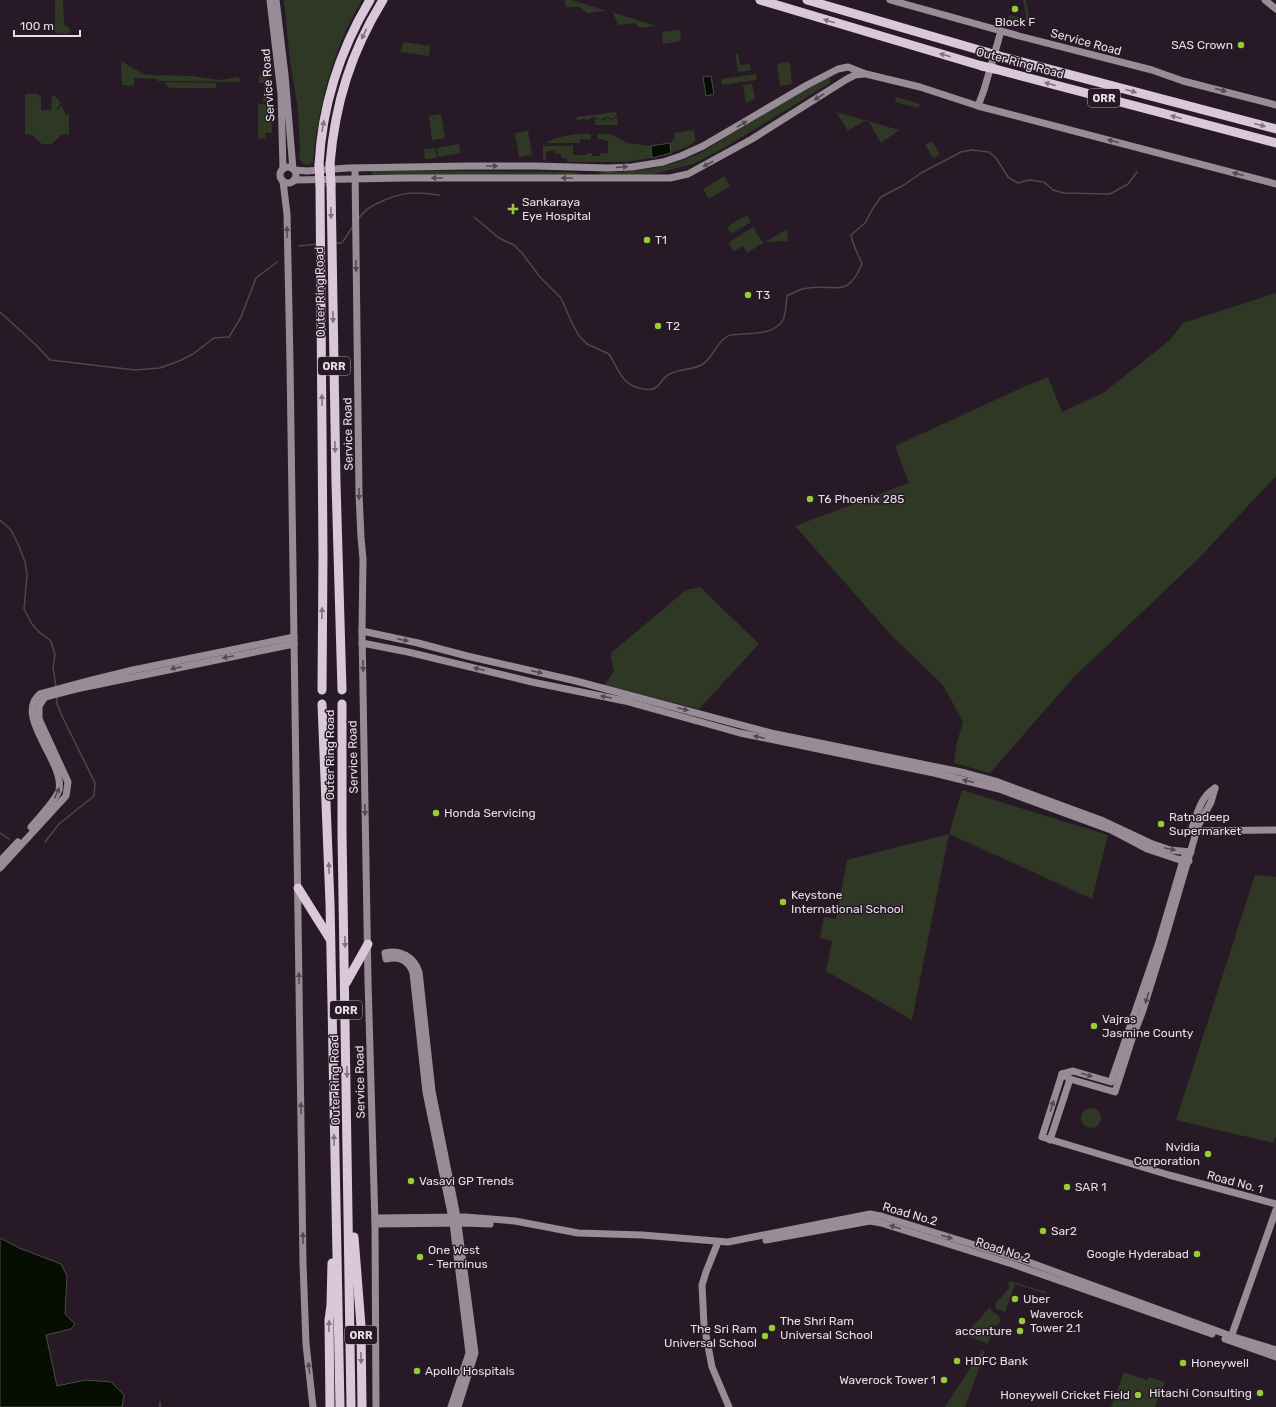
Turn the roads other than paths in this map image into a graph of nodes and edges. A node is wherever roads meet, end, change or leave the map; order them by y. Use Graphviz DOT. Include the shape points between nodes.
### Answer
graph roads {
  1 [pos="270,0"];
  2 [pos="276,0"];
  3 [pos="370,0"];
  4 [pos="383,0"];
  5 [pos="760,0"];
  6 [pos="807,0"];
  7 [pos="891,0"];
  8 [pos="1265,0"];
  9 [pos="1276,9"];
  10 [pos="1001,31"];
  11 [pos="828,74"];
  12 [pos="866,74"];
  13 [pos="837,85"];
  14 [pos="1276,105"];
  15 [pos="978,106"];
  16 [pos="1276,129"];
  17 [pos="1276,143"];
  18 [pos="355,168"];
  19 [pos="591,168"];
  20 [pos="283,169"];
  21 [pos="294,169"];
  22 [pos="591,178"];
  23 [pos="355,179"];
  24 [pos="294,180"];
  25 [pos="283,181"];
  26 [pos="1276,184"];
  27 [pos="362,631"];
  28 [pos="294,641"];
  29 [pos="362,643"];
  30 [pos="434,647"];
  31 [pos="431,657"];
  32 [pos="496,662"];
  33 [pos="494,672"];
  34 [pos="322,690"];
  35 [pos="342,690"];
  36 [pos="322,704"];
  37 [pos="342,704"];
  38 [pos="828,748"];
  39 [pos="1276,825"];
  40 [pos="328,828"];
  41 [pos="342,828"];
  42 [pos="1195,829"];
  43 [pos="1276,830"];
  44 [pos="26,836"];
  45 [pos="1188,852"];
  46 [pos="0,861"];
  47 [pos="1186,861"];
  48 [pos="0,868"];
  49 [pos="298,888"];
  50 [pos="331,940"];
  51 [pos="368,944"];
  52 [pos="416,976"];
  53 [pos="345,985"];
  54 [pos="1062,1074"];
  55 [pos="1070,1079"];
  56 [pos="1046,1139"];
  57 [pos="348,1178"];
  58 [pos="335,1179"];
  59 [pos="1276,1204"];
  60 [pos="1276,1210"];
  61 [pos="455,1220"];
  62 [pos="375,1221"];
  63 [pos="717,1245"];
  64 [pos="1023,1260"];
  65 [pos="1230,1338"];
  66 [pos="471,1346"];
  67 [pos="1276,1350"];
  68 [pos="1276,1357"];
  69 [pos="313,1407"];
  70 [pos="330,1407"];
  71 [pos="340,1407"];
  72 [pos="351,1407"];
  73 [pos="362,1407"];
  74 [pos="376,1407"];
  75 [pos="451,1407"];
  76 [pos="458,1407"];
  77 [pos="729,1407"];
  1 -- 20 [label="main road, Service Road" via="281,94"];
  2 -- 21 [label="main road, Service Road"];
  34 -- 3 [label="highway, Outer Ring Road / ORR, one-way, bridge" via="320,165 324,123 333,84 351,34"];
  4 -- 35 [label="highway, Outer Ring Road / ORR, one-way, bridge" via="362,38 344,84 330,164"];
  17 -- 5 [label="highway, Outer Ring Road / ORR, one-way, bridge" via="982,66"];
  6 -- 16 [label="highway, Outer Ring Road / ORR, one-way, bridge" via="998,56"];
  7 -- 10 [label="main road, Service Road"];
  8 -- 9 [label="main road"];
  10 -- 14 [label="main road, Service Road, one-way"];
  10 -- 15 [label="main road"];
  11 -- 12 [label="main road" via="848,67"];
  11 -- 13 [label="main road"];
  19 -- 11 [label="main road, one-way" via="632,167 681,156 716,139"];
  12 -- 13 [label="main road" via="855,75"];
  12 -- 15 [label="main road"];
  13 -- 22 [label="main road, one-way" via="747,142 688,174 670,178"];
  26 -- 15 [label="main road, one-way"];
  18 -- 19 [label="main road, one-way"];
  18 -- 21 [label="main road" via="307,171"];
  18 -- 23 [label="main road, Service Road"];
  19 -- 22 [label="main road"];
  20 -- 21 [label="main road"];
  20 -- 25 [label="main road, Service Road" via="280,175"];
  21 -- 24 [label="main road"];
  22 -- 23 [label="main road, one-way"];
  23 -- 24 [label="main road"];
  23 -- 27 [label="main road, Service Road, one-way" via="359,494 363,559"];
  24 -- 25 [label="main road" via="288,183"];
  28 -- 25 [label="main road, Service Road, one-way" via="287,254"];
  27 -- 29 [label="main road, Service Road"];
  27 -- 30 [label="main road, one-way"];
  28 -- 44 [label="main road" via="219,659 56,691 45,697 39,706 39,719 69,784 65,796"];
  28 -- 49 [label="main road, Service Road"];
  29 -- 31 [label="main road"];
  29 -- 51 [label="main road, Service Road, one-way"];
  30 -- 31 [label="main road"];
  30 -- 32 [label="main road"];
  33 -- 31 [label="main road, one-way"];
  32 -- 33 [label="main road"];
  32 -- 38 [label="main road, one-way"];
  38 -- 33 [label="main road, one-way" via="740,733 625,701"];
  36 -- 40 [label="highway, Outer Ring Road / ORR"];
  37 -- 41 [label="highway, Outer Ring Road / ORR"];
  38 -- 45 [label="main road, one-way" via="962,772 998,782 1101,820 1150,843 1170,850"];
  47 -- 38 [label="main road, one-way" via="1147,849 1111,830 999,789"];
  39 -- 42 [label="main road"];
  40 -- 41 [label="highway"];
  50 -- 40 [label="highway, Outer Ring Road / ORR, one-way"];
  41 -- 53 [label="highway, Outer Ring Road / ORR, one-way"];
  42 -- 42 [label="main road" via="1200,805 1208,792 1215,788 1211,802"];
  42 -- 43 [label="main road"];
  42 -- 45 [label="main road"];
  44 -- 46 [label="main road"];
  44 -- 48 [label="main road"];
  45 -- 47 [label="main road"];
  54 -- 47 [label="main road, one-way" via="1073,1071 1111,1082"];
  47 -- 55 [label="main road, one-way" via="1142,1013 1115,1092"];
  49 -- 50 [label="highway"];
  69 -- 49 [label="main road, Service Road, one-way" via="306,1344"];
  58 -- 50 [label="highway, Outer Ring Road / ORR, one-way"];
  51 -- 53 [label="highway"];
  51 -- 62 [label="main road, Service Road"];
  52 -- 52 [label="main road" via="406,962 396,958 386,959 385,953 398,952 410,957 416,964"];
  52 -- 61 [label="main road" via="426,1092"];
  53 -- 57 [label="highway, Outer Ring Road / ORR, one-way"];
  54 -- 55 [label="main road"];
  56 -- 54 [label="main road, one-way"];
  55 -- 56 [label="main road"];
  56 -- 59 [label="main road, Road No. 1"];
  57 -- 72 [label="highway, Outer Ring Road / ORR"];
  57 -- 73 [label="highway, ORR, one-way" via="361,1326"];
  70 -- 58 [label="highway, ORR, one-way" via="329,1320"];
  58 -- 71 [label="highway, Outer Ring Road / ORR"];
  60 -- 65 [label="main road"];
  61 -- 62 [label="main road"];
  61 -- 63 [label="main road" via="514,1225 577,1236"];
  61 -- 66 [label="main road"];
  62 -- 74 [label="main road, Service Road"];
  63 -- 64 [label="main road, Road No.2, one-way" via="870,1214"];
  65 -- 63 [label="main road, Road No 2, one-way" via="1024,1268 870,1221 729,1246"];
  63 -- 77 [label="main road" via="702,1285 704,1325 712,1367"];
  64 -- 65 [label="main road, Road No 2"];
  65 -- 67 [label="main road, Road No 2"];
  65 -- 68 [label="main road, Road No 2"];
  66 -- 75 [label="main road"];
  66 -- 76 [label="main road" via="475,1353 474,1361"];
}
